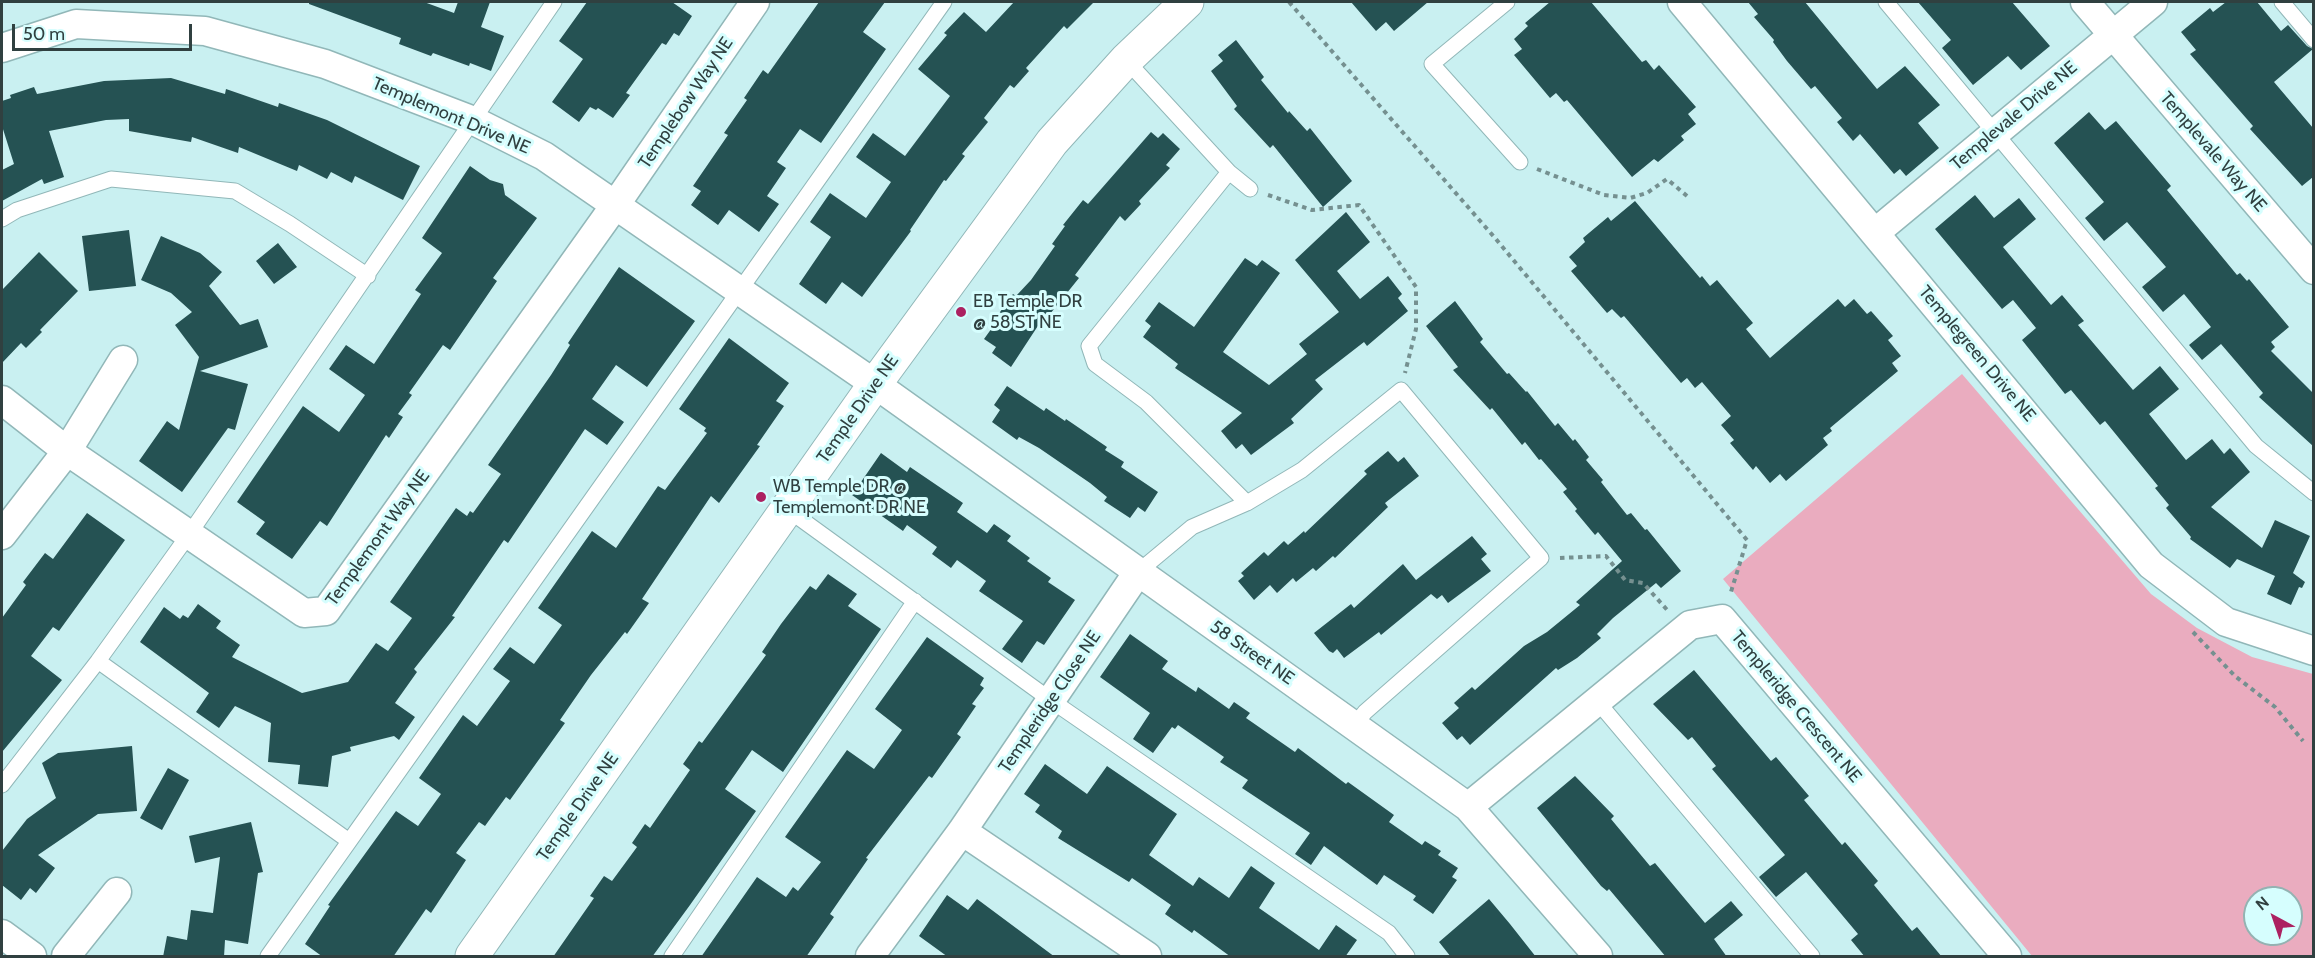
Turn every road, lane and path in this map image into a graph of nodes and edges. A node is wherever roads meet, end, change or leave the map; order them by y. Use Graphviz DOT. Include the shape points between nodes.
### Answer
graph roads {
  1 [pos="554,2"];
  2 [pos="755,2"];
  3 [pos="944,2"];
  4 [pos="1187,2"];
  5 [pos="1289,2"];
  6 [pos="1507,2"];
  7 [pos="1682,2"];
  8 [pos="1886,2"];
  9 [pos="2085,2"];
  10 [pos="2153,2"];
  11 [pos="2282,2"];
  12 [pos="2113,35"];
  13 [pos="2313,40"];
  14 [pos="2,48"];
  15 [pos="1126,60"];
  16 [pos="474,122"];
  17 [pos="1995,132"];
  18 [pos="1520,162"];
  19 [pos="1229,172"];
  20 [pos="1250,189"];
  21 [pos="1687,196"];
  22 [pos="616,204"];
  23 [pos="2,219"];
  24 [pos="1876,232"];
  25 [pos="2313,270"];
  26 [pos="368,276"];
  27 [pos="740,292"];
  28 [pos="123,360"];
  29 [pos="875,384"];
  30 [pos="1401,390"];
  31 [pos="2,400"];
  32 [pos="68,451"];
  33 [pos="2313,493"];
  34 [pos="1247,503"];
  35 [pos="787,509"];
  36 [pos="190,533"];
  37 [pos="2,535"];
  38 [pos="1541,558"];
  39 [pos="1138,572"];
  40 [pos="915,601"];
  41 [pos="1672,615"];
  42 [pos="1722,618"];
  43 [pos="2192,630"];
  44 [pos="2313,651"];
  45 [pos="98,661"];
  46 [pos="1052,701"];
  47 [pos="1597,701"];
  48 [pos="1354,726"];
  49 [pos="2303,741"];
  50 [pos="2,785"];
  51 [pos="1468,807"];
  52 [pos="962,831"];
  53 [pos="349,841"];
  54 [pos="117,892"];
  55 [pos="2,934"];
  56 [pos="876,954"];
  57 [pos="32,957"];
  58 [pos="66,957"];
  59 [pos="268,957"];
  60 [pos="472,957"];
  61 [pos="672,957"];
  62 [pos="1147,957"];
  63 [pos="1407,957"];
  64 [pos="1598,957"];
  65 [pos="1812,957"];
  66 [pos="2007,957"];
  1 -- 16 [label="lane"];
  2 -- 22 [label="street, Templebow Way NE"];
  3 -- 27 [label="lane"];
  4 -- 15 [label="street, Temple Drive NE"];
  5 -- 42 [label="path" via="1495,238 1747,540"];
  6 -- 18 [label="lane" via="1432,64"];
  7 -- 24 [label="street, Templegreen Drive NE"];
  8 -- 17 [label="lane"];
  9 -- 12 [label="street, Templevale Way NE"];
  10 -- 12 [label="street, Templevale Drive NE"];
  11 -- 13 [label="lane"];
  12 -- 17 [label="street, Templevale Drive NE"];
  12 -- 25 [label="street, Templevale Way NE"];
  14 -- 16 [label="street, Templemont Drive NE" via="76,24 205,32 325,64"];
  15 -- 19 [label="lane"];
  15 -- 29 [label="street, Temple Drive NE" via="1052,141"];
  16 -- 22 [label="street, Templemont Drive NE" via="544,156"];
  16 -- 26 [label="lane"];
  17 -- 24 [label="street, Templevale Drive NE"];
  17 -- 33 [label="lane" via="2256,446"];
  18 -- 21 [label="path" via="1604,195 1630,198 1647,193 1667,179"];
  19 -- 20 [label="lane"];
  19 -- 34 [label="lane" via="1089,346 1095,364 1146,402"];
  20 -- 30 [label="path" via="1312,210 1359,205 1416,287 1416,329"];
  22 -- 27 [label="street, Templemont Drive NE"];
  22 -- 36 [label="street, Templemont Way NE" via="326,611 304,613"];
  23 -- 26 [label="lane" via="17,210 111,179 235,191"];
  24 -- 44 [label="street, Templegreen Drive NE" via="2151,565 2226,622"];
  26 -- 36 [label="lane"];
  27 -- 29 [label="street, Templemont Drive NE"];
  27 -- 53 [label="lane"];
  28 -- 32 [label="street"];
  29 -- 35 [label="street, Temple Drive NE"];
  29 -- 39 [label="street, 58 Street NE"];
  30 -- 34 [label="lane" via="1302,470"];
  30 -- 38 [label="lane"];
  31 -- 32 [label="street, Templemont Way NE"];
  32 -- 36 [label="street, Templemont Way NE"];
  32 -- 37 [label="street"];
  34 -- 39 [label="lane" via="1192,527"];
  35 -- 40 [label="lane"];
  35 -- 60 [label="street, Temple Drive NE"];
  36 -- 45 [label="lane"];
  38 -- 41 [label="path" via="1606,556 1625,580 1643,583"];
  38 -- 48 [label="lane" via="1365,712"];
  39 -- 46 [label="street, Templeridge Close NE"];
  39 -- 48 [label="street, 58 Street NE"];
  40 -- 46 [label="lane"];
  40 -- 61 [label="lane"];
  42 -- 47 [label="street, Templeridge Crescent NE" via="1690,625"];
  42 -- 66 [label="street, Templeridge Crescent NE"];
  43 -- 49 [label="path" via="2235,676 2275,707"];
  45 -- 50 [label="lane"];
  45 -- 53 [label="lane"];
  46 -- 52 [label="street, Templeridge Close NE"];
  46 -- 63 [label="lane" via="1389,933"];
  47 -- 51 [label="street, Templeridge Crescent NE"];
  47 -- 65 [label="lane"];
  48 -- 51 [label="street, 58 Street NE"];
  51 -- 64 [label="street, 58 Street NE"];
  52 -- 56 [label="street, Templeridge Close NE"];
  52 -- 62 [label="street"];
  53 -- 59 [label="lane"];
  54 -- 58 [label="street"];
  55 -- 57 [label="street"];
}
